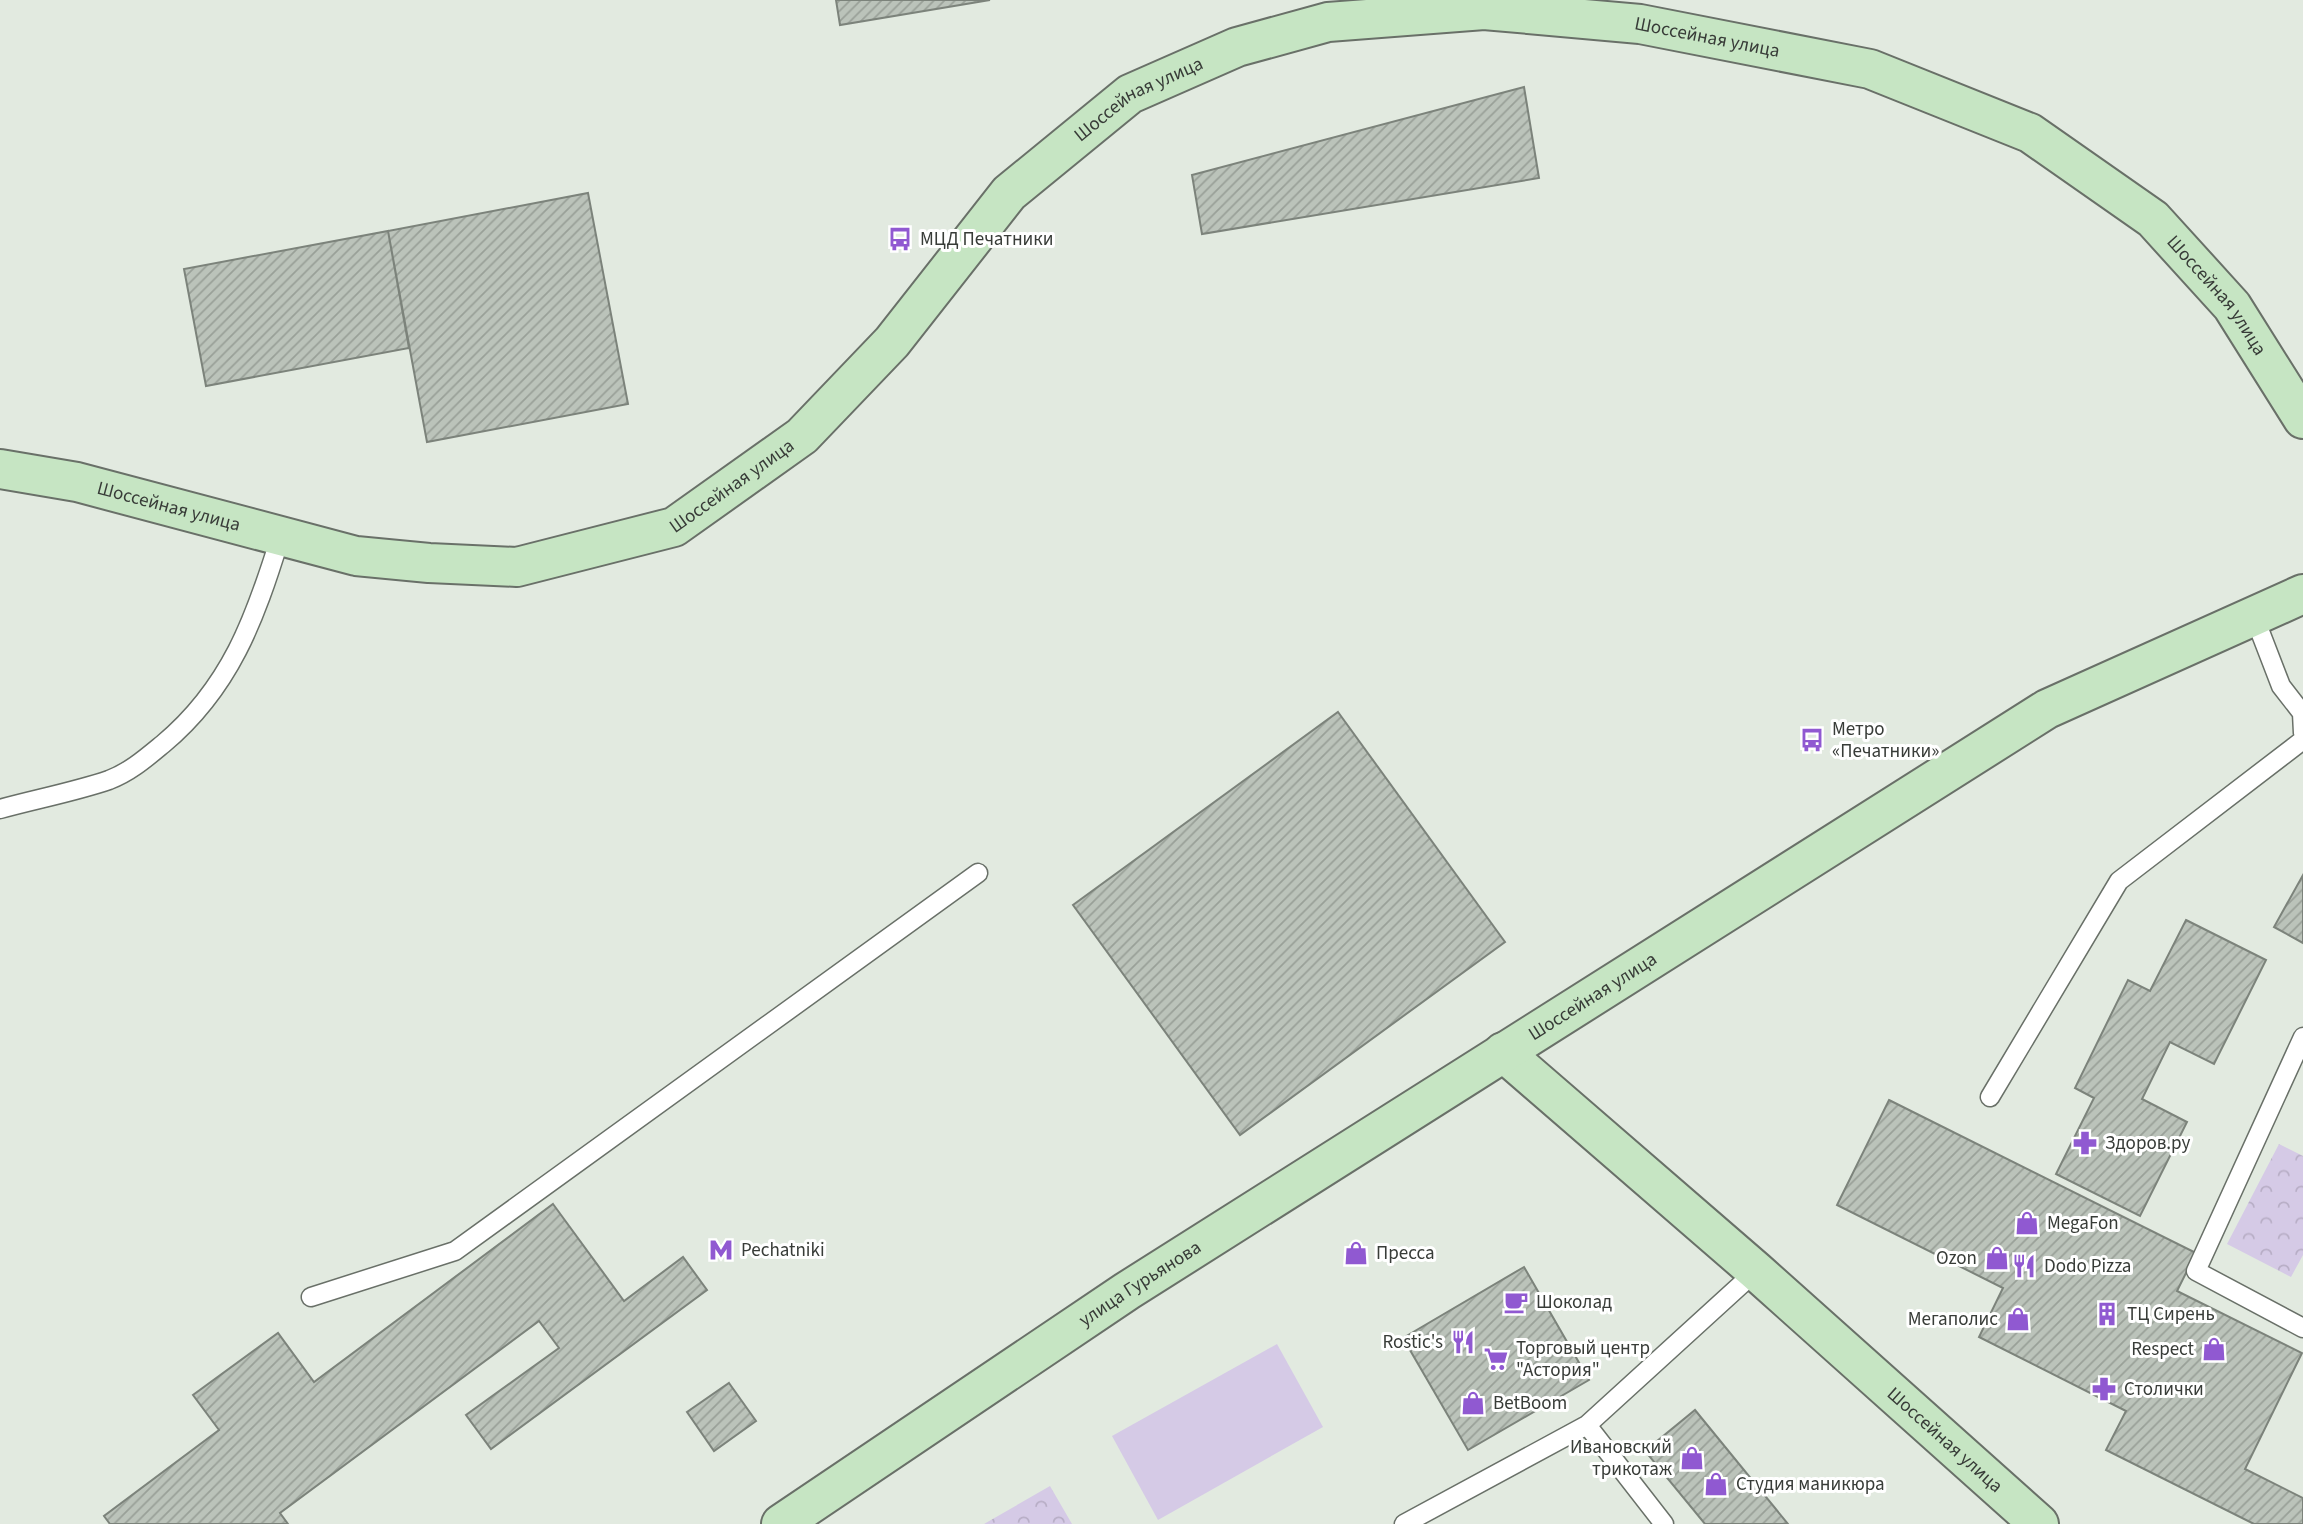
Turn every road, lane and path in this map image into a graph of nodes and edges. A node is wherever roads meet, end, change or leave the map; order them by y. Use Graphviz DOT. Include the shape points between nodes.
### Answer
graph roads {
  1 [pos="2303,419"];
  2 [pos="0,469"];
  3 [pos="280,538"];
  4 [pos="2303,594"];
  5 [pos="2254,616"];
  6 [pos="2303,713"];
  7 [pos="2303,733"];
  8 [pos="2303,740"];
  9 [pos="0,809"];
  10 [pos="978,873"];
  11 [pos="2303,1037"];
  12 [pos="1503,1052"];
  13 [pos="1990,1097"];
  14 [pos="1756,1271"];
  15 [pos="311,1297"];
  16 [pos="2303,1328"];
  17 [pos="1587,1425"];
  18 [pos="804,1518"];
  19 [pos="1404,1524"];
  20 [pos="1664,1524"];
  21 [pos="2039,1524"];
  1 -- 3 [label="main road, Шоссейная улица" via="2232,306 2152,219 2030,133 1870,69 1640,24 1484,10 1328,22 1237,47 1130,94 1009,193 892,342 802,436 674,527 517,567 356,556"];
  2 -- 3 [label="main road, Шоссейная улица" via="77,482"];
  3 -- 9 [label="lane" via="255,616 229,670 183,727 135,767 110,779"];
  4 -- 5 [label="main road, Шоссейная улица"];
  5 -- 6 [label="lane" via="2281,686"];
  5 -- 12 [label="main road, Шоссейная улица" via="2047,709"];
  6 -- 7 [label="lane"];
  8 -- 13 [label="lane" via="2119,881"];
  10 -- 15 [label="lane" via="455,1251"];
  11 -- 16 [label="lane" via="2196,1271"];
  12 -- 14 [label="main road, Шоссейная улица"];
  12 -- 18 [label="main road, улица Гурьянова" via="1126,1291"];
  14 -- 17 [label="lane"];
  14 -- 21 [label="main road, Шоссейная улица"];
  17 -- 19 [label="lane"];
  17 -- 20 [label="lane"];
}
